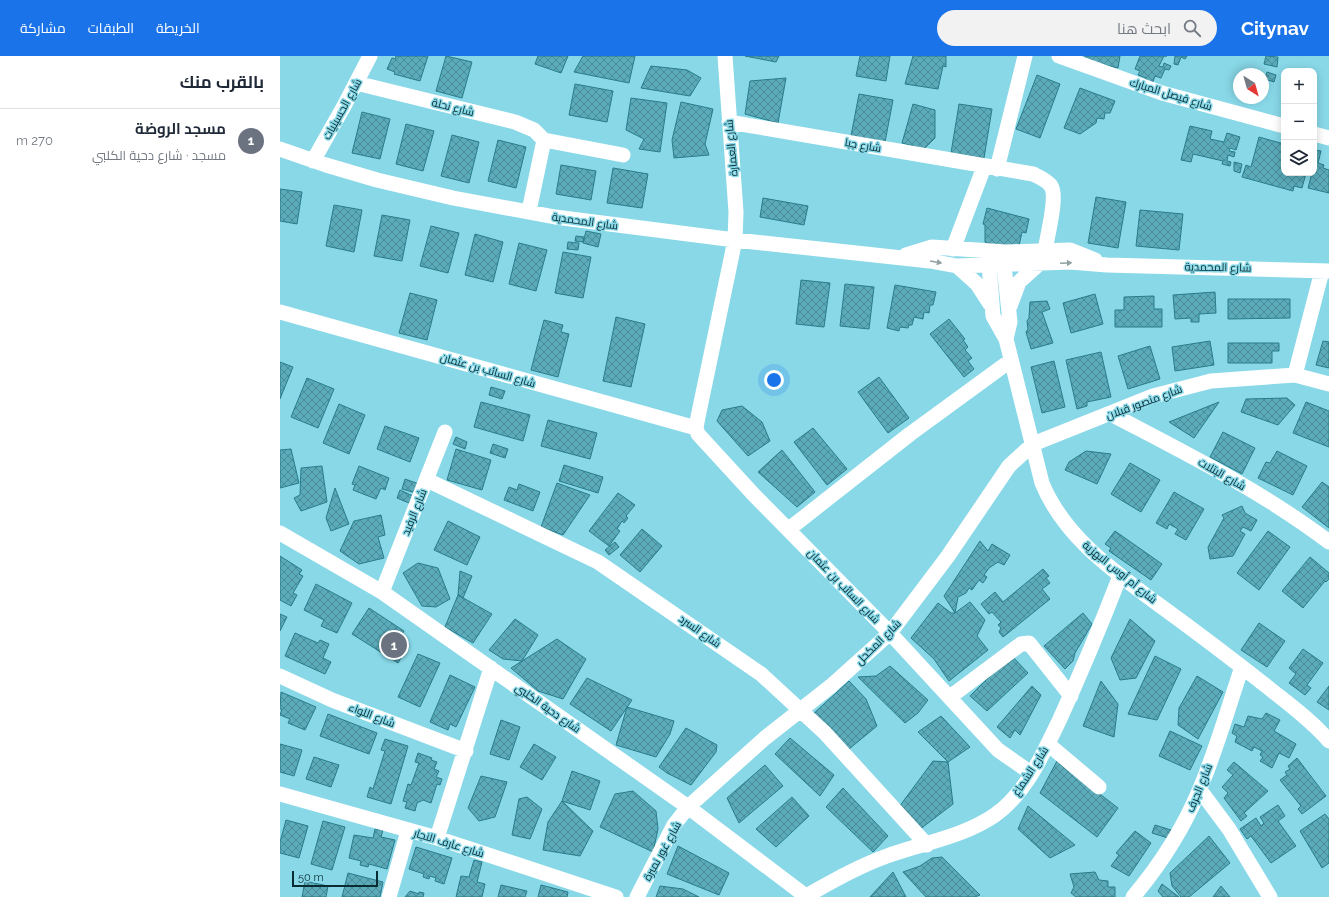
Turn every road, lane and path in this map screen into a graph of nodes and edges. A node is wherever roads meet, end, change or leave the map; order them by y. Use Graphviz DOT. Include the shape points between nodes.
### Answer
graph roads {
  1 [pos="370,56"];
  2 [pos="725,56"];
  3 [pos="1025,56"];
  4 [pos="1059,56"];
  5 [pos="356,83"];
  6 [pos="729,122"];
  7 [pos="1281,125"];
  8 [pos="1317,135"];
  9 [pos="1329,138"];
  10 [pos="544,140"];
  11 [pos="280,149"];
  12 [pos="623,155"];
  13 [pos="313,161"];
  14 [pos="990,168"];
  15 [pos="529,211"];
  16 [pos="735,240"];
  17 [pos="953,249"];
  18 [pos="1045,251"];
  19 [pos="897,257"];
  20 [pos="989,258"];
  21 [pos="1005,259"];
  22 [pos="1039,264"];
  23 [pos="1107,265"];
  24 [pos="957,266"];
  25 [pos="1326,271"];
  26 [pos="280,312"];
  27 [pos="1008,312"];
  28 [pos="993,316"];
  29 [pos="1006,339"];
  30 [pos="1010,361"];
  31 [pos="1295,375"];
  32 [pos="1329,384"];
  33 [pos="1110,414"];
  34 [pos="696,428"];
  35 [pos="445,432"];
  36 [pos="1033,444"];
  37 [pos="427,480"];
  38 [pos="789,529"];
  39 [pos="280,533"];
  40 [pos="1329,542"];
  41 [pos="1120,576"];
  42 [pos="382,592"];
  43 [pos="890,633"];
  44 [pos="1242,667"];
  45 [pos="491,668"];
  46 [pos="280,676"];
  47 [pos="1070,696"];
  48 [pos="950,697"];
  49 [pos="801,710"];
  50 [pos="1329,741"];
  51 [pos="1048,744"];
  52 [pos="466,751"];
  53 [pos="1031,773"];
  54 [pos="1099,787"];
  55 [pos="1200,790"];
  56 [pos="280,794"];
  57 [pos="688,807"];
  58 [pos="408,831"];
  59 [pos="437,838"];
  60 [pos="927,844"];
  61 [pos="389,897"];
  62 [pos="616,897"];
  63 [pos="637,897"];
  64 [pos="807,897"];
  65 [pos="1133,897"];
  66 [pos="1270,897"];
  1 -- 5 [label="street, شارع الحسينيات"];
  2 -- 6 [label="street, شارع العمارة"];
  3 -- 14 [label="street"];
  4 -- 7 [label="street, شارع فيصل المبارك" via="1162,93"];
  5 -- 10 [label="street, شارع نحلة" via="515,122 534,130"];
  5 -- 13 [label="street, شارع الحسينيات"];
  6 -- 14 [label="street, شارع جبا"];
  6 -- 16 [label="street, شارع العمارة" via="736,206"];
  8 -- 9 [label="street"];
  10 -- 12 [label="street, شارع نحلة"];
  10 -- 15 [label="street"];
  11 -- 13 [label="street, شارع المحمدية"];
  13 -- 15 [label="street, شارع المحمدية" via="453,198"];
  14 -- 17 [label="street"];
  14 -- 18 [label="street, شارع جبا" via="1033,174 1052,187 1053,201"];
  15 -- 16 [label="street, شارع المحمدية"];
  16 -- 19 [label="street, شارع المحمدية"];
  16 -- 34 [label="street"];
  17 -- 19 [label="street, شارع المحمدية" via="932,247"];
  17 -- 20 [label="street, شارع المحمدية"];
  18 -- 21 [label="street, شارع المحمدية"];
  18 -- 23 [label="street, شارع المحمدية" via="1070,250"];
  19 -- 24 [label="street, شارع المحمدية, one-way"];
  20 -- 21 [label="street, شارع المحمدية"];
  20 -- 24 [label="street, شارع المحمدية"];
  20 -- 28 [label="street, شارع أم أوس البهزية"];
  21 -- 22 [label="street, شارع المحمدية"];
  21 -- 27 [label="street, شارع أم أوس البهزية"];
  22 -- 23 [label="street, شارع المحمدية, one-way" via="1070,262"];
  22 -- 27 [label="street" via="1018,284"];
  23 -- 25 [label="street, شارع المحمدية"];
  24 -- 28 [label="street" via="980,289 989,303"];
  25 -- 31 [label="street"];
  26 -- 34 [label="street, شارع السائب بن عثمان"];
  27 -- 29 [label="street, شارع أم أوس البهزية" via="1010,322"];
  28 -- 29 [label="street, شارع أم أوس البهزية"];
  29 -- 30 [label="street, شارع أم أوس البهزية"];
  30 -- 36 [label="street, شارع أم أوس البهزية"];
  30 -- 38 [label="street" via="910,434"];
  31 -- 32 [label="street, شارع منصور قبلان"];
  31 -- 33 [label="street, شارع منصور قبلان" via="1211,381 1153,396"];
  33 -- 36 [label="street, شارع منصور قبلان"];
  33 -- 40 [label="street, شارع البتلات" via="1206,464 1305,524"];
  34 -- 38 [label="street, شارع السائب بن عثمان" via="701,438"];
  35 -- 37 [label="street, شارع الرفيد"];
  36 -- 41 [label="street, شارع أم أوس البهزية" via="1049,501 1087,547"];
  36 -- 43 [label="street, شارع المكحل" via="1009,466 948,556"];
  37 -- 42 [label="street, شارع الرفيد"];
  37 -- 49 [label="street, شارع السرد" via="598,562 761,674"];
  38 -- 43 [label="street, شارع السائب بن عثمان"];
  39 -- 42 [label="street, شارع دحية الكلبي"];
  41 -- 44 [label="street, شارع أم أوس البهزية"];
  41 -- 47 [label="street, شارع الشماغ"];
  42 -- 45 [label="street, شارع دحية الكلبي"];
  43 -- 48 [label="street, شارع السائب بن عثمان"];
  43 -- 49 [label="street, شارع المكحل"];
  44 -- 50 [label="street, شارع أم أوس البهزية" via="1306,718"];
  44 -- 55 [label="street, شارع الجرف"];
  45 -- 52 [label="street"];
  45 -- 57 [label="street, شارع دحية الكلبي"];
  46 -- 52 [label="street, شارع اللواء" via="353,708"];
  47 -- 48 [label="street" via="1029,643 1021,644"];
  47 -- 51 [label="street, شارع الشماغ"];
  48 -- 53 [label="street, شارع السائب بن عثمان" via="998,750"];
  49 -- 57 [label="street, شارع المكحل" via="765,738"];
  49 -- 60 [label="street, شارع السرد"];
  51 -- 53 [label="street, شارع الشماغ"];
  51 -- 54 [label="street"];
  52 -- 59 [label="street"];
  53 -- 60 [label="street, شارع الشماغ" via="1014,797 995,815 973,827"];
  55 -- 65 [label="street, شارع الجرف" via="1170,847"];
  55 -- 66 [label="street" via="1229,829"];
  56 -- 58 [label="street, شارع عارف النجار"];
  57 -- 63 [label="street, شارع غور نميرة" via="674,825"];
  57 -- 64 [label="street, شارع دحية الكلبي"];
  58 -- 59 [label="street, شارع عارف النجار"];
  58 -- 61 [label="street"];
  59 -- 62 [label="street, شارع عارف النجار"];
  60 -- 64 [label="street, شارع الشماغ" via="866,864"];
}
